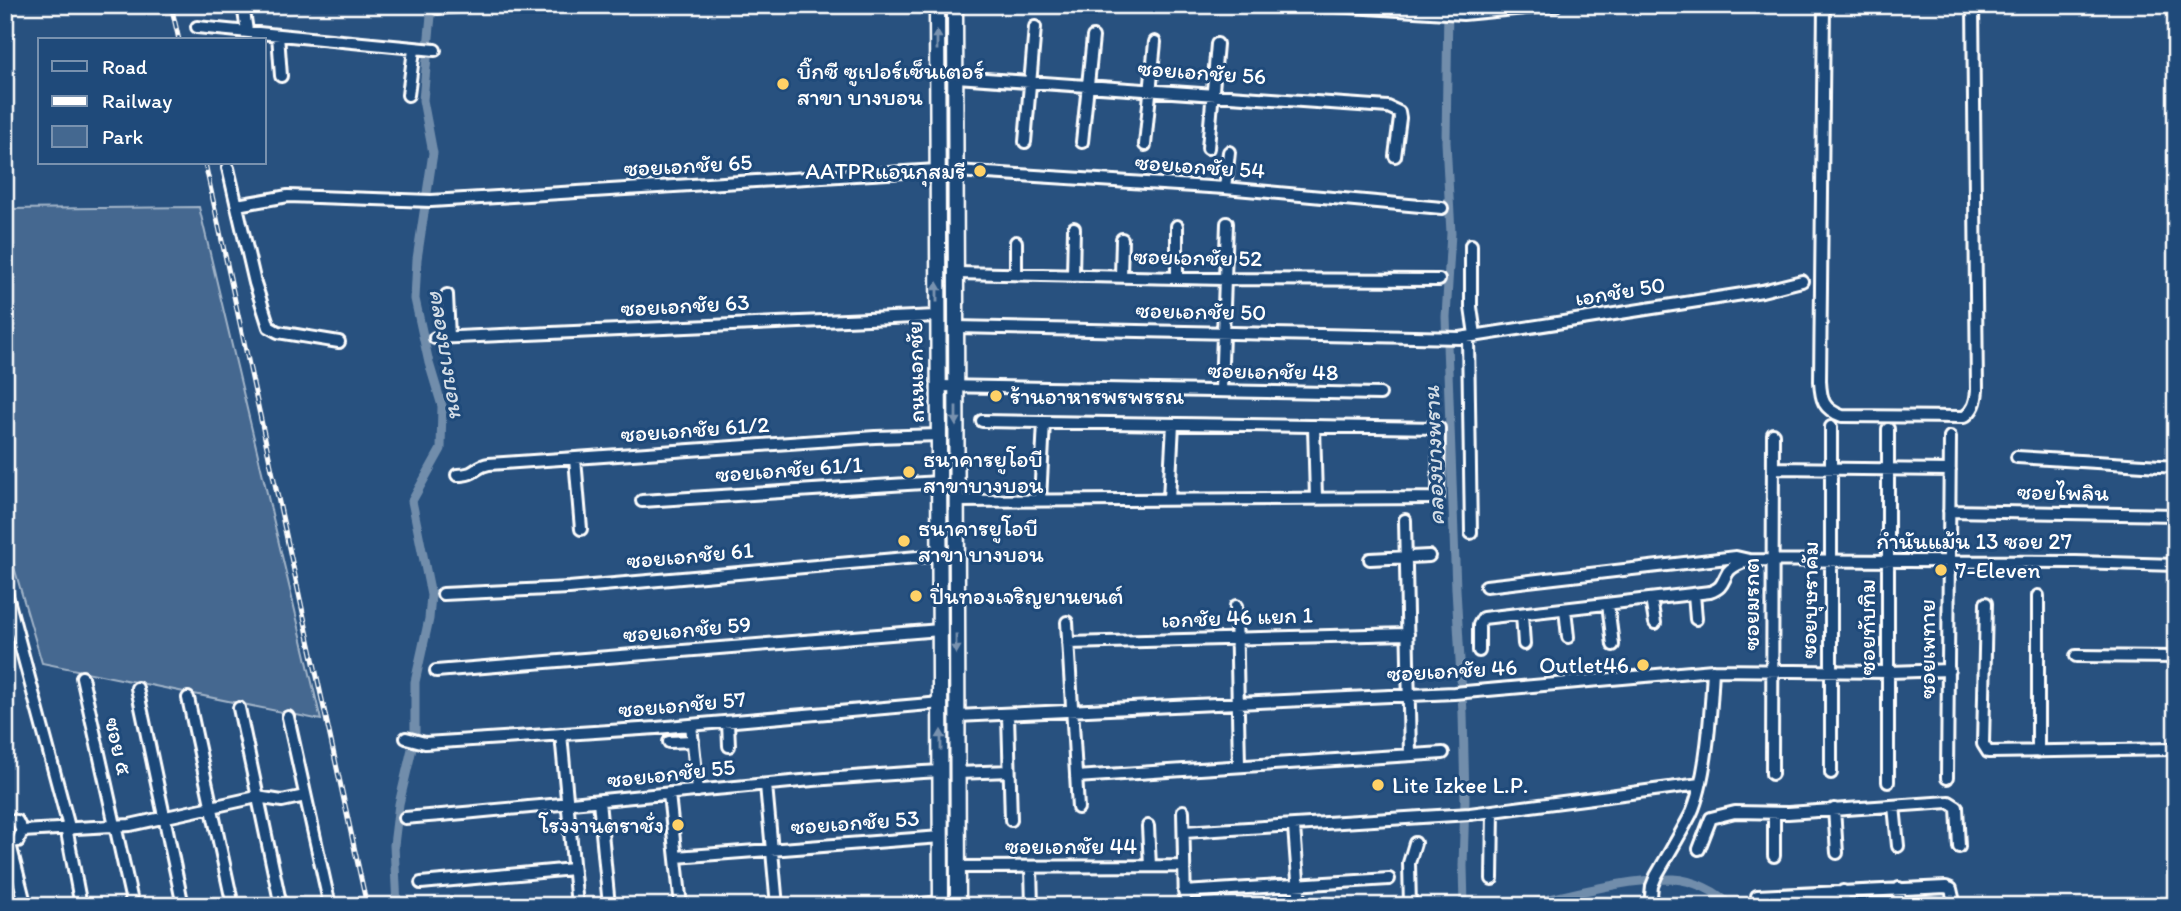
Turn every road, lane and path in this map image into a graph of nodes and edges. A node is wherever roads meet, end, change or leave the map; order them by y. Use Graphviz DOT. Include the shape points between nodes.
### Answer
graph roads {
  1 [pos="243,5"];
  2 [pos="470,5"];
  3 [pos="937,5"];
  4 [pos="955,5"];
  5 [pos="1318,5"];
  6 [pos="1556,5"];
  7 [pos="1824,5"];
  8 [pos="1973,5"];
  9 [pos="1533,6"];
  10 [pos="1366,7"];
  11 [pos="438,8"];
  12 [pos="1035,26"];
  13 [pos="197,27"];
  14 [pos="247,31"];
  15 [pos="278,35"];
  16 [pos="1093,37"];
  17 [pos="1155,42"];
  18 [pos="1217,44"];
  19 [pos="416,50"];
  20 [pos="435,50"];
  21 [pos="281,76"];
  22 [pos="956,78"];
  23 [pos="1030,81"];
  24 [pos="1089,86"];
  25 [pos="1151,89"];
  26 [pos="1213,94"];
  27 [pos="408,95"];
  28 [pos="1025,142"];
  29 [pos="1083,142"];
  30 [pos="1145,145"];
  31 [pos="1208,148"];
  32 [pos="1228,152"];
  33 [pos="1395,156"];
  34 [pos="228,169"];
  35 [pos="937,170"];
  36 [pos="956,171"];
  37 [pos="1225,188"];
  38 [pos="237,205"];
  39 [pos="1441,208"];
  40 [pos="1227,223"];
  41 [pos="1177,226"];
  42 [pos="1074,228"];
  43 [pos="1122,239"];
  44 [pos="1016,242"];
  45 [pos="1471,245"];
  46 [pos="956,273"];
  47 [pos="1016,274"];
  48 [pos="1073,276"];
  49 [pos="1121,276"];
  50 [pos="1177,277"];
  51 [pos="1224,279"];
  52 [pos="1439,280"];
  53 [pos="1802,281"];
  54 [pos="447,295"];
  55 [pos="937,316"];
  56 [pos="956,327"];
  57 [pos="1223,333"];
  58 [pos="449,337"];
  59 [pos="1445,337"];
  60 [pos="1468,337"];
  61 [pos="435,338"];
  62 [pos="338,342"];
  63 [pos="939,386"];
  64 [pos="956,386"];
  65 [pos="1221,390"];
  66 [pos="1380,394"];
  67 [pos="982,421"];
  68 [pos="1044,422"];
  69 [pos="1173,424"];
  70 [pos="1314,426"];
  71 [pos="1831,427"];
  72 [pos="1888,429"];
  73 [pos="1773,434"];
  74 [pos="939,435"];
  75 [pos="1950,436"];
  76 [pos="2017,457"];
  77 [pos="575,459"];
  78 [pos="2176,467"];
  79 [pos="1773,468"];
  80 [pos="1830,469"];
  81 [pos="1888,469"];
  82 [pos="1950,470"];
  83 [pos="457,475"];
  84 [pos="939,482"];
  85 [pos="1316,498"];
  86 [pos="1169,499"];
  87 [pos="1040,500"];
  88 [pos="642,501"];
  89 [pos="956,502"];
  90 [pos="1949,511"];
  91 [pos="2176,516"];
  92 [pos="1405,520"];
  93 [pos="581,529"];
  94 [pos="1471,533"];
  95 [pos="940,555"];
  96 [pos="1429,556"];
  97 [pos="1406,557"];
  98 [pos="1370,559"];
  99 [pos="1749,561"];
  100 [pos="1772,561"];
  101 [pos="1830,561"];
  102 [pos="1888,562"];
  103 [pos="1948,563"];
  104 [pos="2176,565"];
  105 [pos="1486,586"];
  106 [pos="5,588"];
  107 [pos="443,594"];
  108 [pos="1695,594"];
  109 [pos="2038,596"];
  110 [pos="1651,599"];
  111 [pos="1986,603"];
  112 [pos="1608,604"];
  113 [pos="1236,606"];
  114 [pos="1565,609"];
  115 [pos="1522,614"];
  116 [pos="1696,619"];
  117 [pos="1067,622"];
  118 [pos="1655,622"];
  119 [pos="940,629"];
  120 [pos="1408,634"];
  121 [pos="1568,637"];
  122 [pos="1236,638"];
  123 [pos="1068,643"];
  124 [pos="1524,644"];
  125 [pos="1613,645"];
  126 [pos="1479,651"];
  127 [pos="2076,656"];
  128 [pos="2176,657"];
  129 [pos="1713,670"];
  130 [pos="1949,670"];
  131 [pos="436,671"];
  132 [pos="1772,671"];
  133 [pos="1829,672"];
  134 [pos="1888,672"];
  135 [pos="82,677"];
  136 [pos="137,688"];
  137 [pos="1409,694"];
  138 [pos="188,698"];
  139 [pos="1237,702"];
  140 [pos="941,703"];
  141 [pos="239,708"];
  142 [pos="1072,712"];
  143 [pos="1008,715"];
  144 [pos="957,716"];
  145 [pos="288,718"];
  146 [pos="728,722"];
  147 [pos="691,725"];
  148 [pos="561,734"];
  149 [pos="406,738"];
  150 [pos="693,741"];
  151 [pos="669,743"];
  152 [pos="730,746"];
  153 [pos="2176,749"];
  154 [pos="2038,752"];
  155 [pos="1443,753"];
  156 [pos="1410,755"];
  157 [pos="1239,766"];
  158 [pos="941,771"];
  159 [pos="1009,771"];
  160 [pos="1830,773"];
  161 [pos="958,774"];
  162 [pos="1772,774"];
  163 [pos="1076,777"];
  164 [pos="1947,778"];
  165 [pos="1888,782"];
  166 [pos="1700,784"];
  167 [pos="766,785"];
  168 [pos="698,791"];
  169 [pos="669,794"];
  170 [pos="305,796"];
  171 [pos="257,797"];
  172 [pos="599,801"];
  173 [pos="567,804"];
  174 [pos="210,806"];
  175 [pos="1895,806"];
  176 [pos="1078,808"];
  177 [pos="1834,809"];
  178 [pos="1183,811"];
  179 [pos="1493,811"];
  180 [pos="1691,813"];
  181 [pos="1774,813"];
  182 [pos="166,817"];
  183 [pos="6,818"];
  184 [pos="405,818"];
  185 [pos="1711,818"];
  186 [pos="1011,820"];
  187 [pos="115,825"];
  188 [pos="1148,826"];
  189 [pos="68,827"];
  190 [pos="1294,827"];
  191 [pos="22,831"];
  192 [pos="1184,832"];
  193 [pos="942,837"];
  194 [pos="1415,843"];
  195 [pos="8,844"];
  196 [pos="1898,846"];
  197 [pos="1959,847"];
  198 [pos="772,849"];
  199 [pos="1699,849"];
  200 [pos="1837,853"];
  201 [pos="1774,856"];
  202 [pos="677,857"];
  203 [pos="1150,866"];
  204 [pos="1184,866"];
  205 [pos="941,867"];
  206 [pos="958,867"];
  207 [pos="1031,868"];
  208 [pos="573,869"];
  209 [pos="1390,879"];
  210 [pos="1492,879"];
  211 [pos="421,883"];
  212 [pos="1298,884"];
  213 [pos="1899,888"];
  214 [pos="1843,891"];
  215 [pos="1184,892"];
  216 [pos="1758,896"];
  217 [pos="24,899"];
  218 [pos="1789,900"];
  219 [pos="1650,901"];
  220 [pos="941,904"];
  221 [pos="81,906"];
  222 [pos="133,906"];
  223 [pos="183,906"];
  224 [pos="233,906"];
  225 [pos="281,906"];
  226 [pos="330,906"];
  227 [pos="577,906"];
  228 [pos="609,906"];
  229 [pos="681,906"];
  230 [pos="777,906"];
  231 [pos="900,906"];
  232 [pos="958,906"];
  233 [pos="1032,906"];
  234 [pos="1185,906"];
  235 [pos="1300,906"];
  236 [pos="1410,906"];
  237 [pos="1844,906"];
  238 [pos="1900,906"];
  239 [pos="1955,906"];
  1 -- 14 [label="street"];
  2 -- 11 [label="street"];
  35 -- 3 [label="main road, ถนนเอกชัย, one-way"];
  4 -- 22 [label="main road, ถนนเอกชัย"];
  5 -- 10 [label="street"];
  6 -- 9 [label="street"];
  7 -- 8 [label="street" via="1821,401 1842,416 1964,417 1976,402 1977,390"];
  9 -- 10 [label="street" via="1463,14"];
  12 -- 23 [label="street"];
  13 -- 14 [label="street"];
  14 -- 15 [label="street"];
  15 -- 19 [label="street"];
  15 -- 21 [label="street"];
  16 -- 24 [label="street"];
  17 -- 25 [label="street"];
  18 -- 26 [label="street"];
  19 -- 20 [label="street"];
  19 -- 27 [label="street"];
  22 -- 23 [label="street, ซอยเอกชัย 56"];
  22 -- 36 [label="main road, ถนนเอกชัย"];
  23 -- 24 [label="street, ซอยเอกชัย 56"];
  23 -- 28 [label="street"];
  24 -- 25 [label="street, ซอยเอกชัย 56"];
  24 -- 29 [label="street"];
  25 -- 26 [label="street, ซอยเอกชัย 56"];
  25 -- 30 [label="street"];
  26 -- 31 [label="street"];
  26 -- 33 [label="street, ซอยเอกชัย 56" via="1395,109 1400,118"];
  32 -- 37 [label="street"];
  34 -- 38 [label="street"];
  35 -- 38 [label="street, ซอยเอกชัย 65" via="440,200 288,196"];
  55 -- 35 [label="main road, ถนนเอกชัย, one-way"];
  36 -- 37 [label="street, ซอยเอกชัย 54"];
  36 -- 46 [label="main road, ถนนเอกชัย"];
  37 -- 39 [label="street, ซอยเอกชัย 54"];
  38 -- 62 [label="street" via="268,327"];
  40 -- 51 [label="street"];
  41 -- 50 [label="street"];
  42 -- 48 [label="street"];
  43 -- 49 [label="street"];
  44 -- 47 [label="street"];
  45 -- 60 [label="street"];
  46 -- 47 [label="street, ซอยเอกชัย 52"];
  46 -- 56 [label="main road, ถนนเอกชัย"];
  47 -- 48 [label="street, ซอยเอกชัย 52"];
  48 -- 49 [label="street, ซอยเอกชัย 52"];
  49 -- 50 [label="street, ซอยเอกชัย 52"];
  50 -- 51 [label="street, ซอยเอกชัย 52"];
  51 -- 52 [label="street, ซอยเอกชัย 52"];
  51 -- 57 [label="street"];
  53 -- 60 [label="street, เอกชัย 50"];
  54 -- 58 [label="street"];
  55 -- 58 [label="street, ซอยเอกชัย 63"];
  55 -- 63 [label="main road, ถนนเอกชัย"];
  56 -- 57 [label="street, ซอยเอกชัย 50"];
  56 -- 64 [label="main road, ถนนเอกชัย"];
  57 -- 59 [label="street, ซอยเอกชัย 50"];
  57 -- 65 [label="street"];
  58 -- 61 [label="street, ซอยเอกชัย 63"];
  59 -- 60 [label="street, เอกชัย 50"];
  60 -- 94 [label="street"];
  63 -- 64 [label="street, ซอยเอกชัย 48"];
  63 -- 74 [label="main road, ถนนเอกชัย"];
  64 -- 65 [label="street, ซอยเอกชัย 48"];
  64 -- 89 [label="main road, ถนนเอกชัย, one-way"];
  65 -- 66 [label="street, ซอยเอกชัย 48"];
  67 -- 68 [label="street"];
  68 -- 69 [label="street"];
  68 -- 87 [label="street"];
  69 -- 70 [label="street"];
  69 -- 86 [label="street"];
  70 -- 85 [label="street"];
  70 -- 85 [label="street" via="1439,428 1438,498"];
  71 -- 80 [label="street, ซอยบุษราคัม"];
  72 -- 81 [label="street, ซอยทับทิม"];
  73 -- 79 [label="street, ซอยมรกต"];
  74 -- 77 [label="street, ซอยเอกชัย 61/2"];
  74 -- 84 [label="main road, ถนนเอกชัย"];
  75 -- 82 [label="street, ซอยเพทาย"];
  76 -- 78 [label="street"];
  77 -- 83 [label="street, ซอยเอกชัย 61/2" via="484,465 470,475"];
  77 -- 93 [label="street"];
  79 -- 80 [label="street"];
  79 -- 100 [label="street, ซอยมรกต"];
  80 -- 81 [label="street"];
  80 -- 101 [label="street, ซอยบุษราคัม"];
  81 -- 82 [label="street"];
  81 -- 102 [label="street, ซอยทับทิม"];
  82 -- 90 [label="street, ซอยเพทาย"];
  84 -- 88 [label="street, ซอยเอกชัย 61/1"];
  84 -- 95 [label="main road, ถนนเอกชัย"];
  85 -- 86 [label="street"];
  86 -- 87 [label="street"];
  87 -- 89 [label="street"];
  89 -- 144 [label="main road, ถนนเอกชัย, one-way"];
  90 -- 91 [label="street, ซอยไพลิน"];
  90 -- 103 [label="street, ซอยเพทาย"];
  92 -- 97 [label="street"];
  95 -- 107 [label="street, ซอยเอกชัย 61" via="569,588"];
  95 -- 119 [label="main road, ถนนเอกชัย"];
  96 -- 97 [label="street"];
  97 -- 98 [label="street"];
  97 -- 120 [label="street"];
  99 -- 100 [label="street, กำนันแม้น 13 ซอย 27"];
  99 -- 105 [label="street, กำนันแม้น 13 ซอย 27" via="1736,557"];
  99 -- 108 [label="street" via="1729,571 1718,589"];
  100 -- 101 [label="street, กำนันแม้น 13 ซอย 27"];
  100 -- 132 [label="street, ซอยมรกต"];
  101 -- 102 [label="street, กำนันแม้น 13 ซอย 27"];
  101 -- 133 [label="street, ซอยบุษราคัม"];
  102 -- 103 [label="street, กำนันแม้น 13 ซอย 27"];
  102 -- 134 [label="street, ซอยทับทิม"];
  103 -- 104 [label="street, กำนันแม้น 13 ซอย 27"];
  103 -- 130 [label="street, ซอยเพทาย"];
  106 -- 189 [label="street"];
  108 -- 110 [label="street"];
  108 -- 116 [label="street"];
  109 -- 154 [label="street"];
  110 -- 112 [label="street"];
  110 -- 118 [label="street"];
  111 -- 154 [label="street" via="1983,744 1989,752"];
  112 -- 114 [label="street"];
  112 -- 125 [label="street"];
  113 -- 122 [label="street"];
  114 -- 115 [label="street"];
  114 -- 121 [label="street"];
  115 -- 124 [label="street"];
  115 -- 126 [label="street" via="1480,620"];
  117 -- 123 [label="street"];
  119 -- 131 [label="street, ซอยเอกชัย 59"];
  119 -- 140 [label="main road, ถนนเอกชัย"];
  120 -- 122 [label="street, เอกชัย 46 แยก 1"];
  120 -- 137 [label="street"];
  122 -- 123 [label="street, เอกชัย 46 แยก 1"];
  122 -- 139 [label="street"];
  123 -- 142 [label="street"];
  127 -- 128 [label="street"];
  129 -- 132 [label="street, ซอยเอกชัย 46"];
  129 -- 137 [label="street, ซอยเอกชัย 46"];
  129 -- 166 [label="street"];
  130 -- 134 [label="street, ซอยเอกชัย 46"];
  130 -- 164 [label="street, ซอยเพทาย"];
  132 -- 133 [label="street, ซอยเอกชัย 46"];
  132 -- 162 [label="street, ซอยมรกต"];
  133 -- 134 [label="street, ซอยเอกชัย 46"];
  133 -- 160 [label="street, ซอยบุษราคัม"];
  134 -- 165 [label="street, ซอยทับทิม"];
  135 -- 187 [label="street, ซอย ๕"];
  136 -- 182 [label="street"];
  137 -- 139 [label="street, ซอยเอกชัย 46"];
  137 -- 156 [label="street"];
  138 -- 174 [label="street"];
  139 -- 142 [label="street, ซอยเอกชัย 46"];
  139 -- 157 [label="street"];
  140 -- 146 [label="street, ซอยเอกชัย 57"];
  158 -- 140 [label="main road, ถนนเอกชัย, one-way"];
  141 -- 171 [label="street"];
  142 -- 143 [label="street, ซอยเอกชัย 46"];
  142 -- 163 [label="street"];
  143 -- 144 [label="street, ซอยเอกชัย 46"];
  143 -- 159 [label="street"];
  144 -- 161 [label="main road, ถนนเอกชัย"];
  145 -- 170 [label="street"];
  146 -- 147 [label="street, ซอยเอกชัย 57"];
  146 -- 152 [label="street"];
  147 -- 148 [label="street, ซอยเอกชัย 57"];
  147 -- 150 [label="street"];
  148 -- 149 [label="street, ซอยเอกชัย 57" via="425,743"];
  148 -- 173 [label="street"];
  150 -- 151 [label="street"];
  150 -- 168 [label="street"];
  153 -- 154 [label="street"];
  155 -- 156 [label="street"];
  156 -- 157 [label="street"];
  157 -- 163 [label="street"];
  158 -- 167 [label="street, ซอยเอกชัย 55"];
  158 -- 193 [label="main road, ถนนเอกชัย"];
  159 -- 161 [label="street"];
  159 -- 186 [label="street"];
  161 -- 206 [label="main road, ถนนเอกชัย"];
  163 -- 176 [label="street"];
  166 -- 179 [label="street"];
  166 -- 180 [label="street"];
  167 -- 168 [label="street, ซอยเอกชัย 55"];
  167 -- 198 [label="street"];
  168 -- 169 [label="street, ซอยเอกชัย 55"];
  169 -- 172 [label="street, ซอยเอกชัย 55"];
  169 -- 202 [label="street"];
  170 -- 171 [label="street" via="282,801"];
  170 -- 226 [label="street"];
  171 -- 174 [label="street"];
  171 -- 225 [label="street"];
  172 -- 173 [label="street, ซอยเอกชัย 55"];
  172 -- 228 [label="street"];
  173 -- 184 [label="street, ซอยเอกชัย 55"];
  173 -- 208 [label="street"];
  174 -- 182 [label="street"];
  174 -- 224 [label="street"];
  175 -- 177 [label="street"];
  175 -- 196 [label="street"];
  175 -- 197 [label="street" via="1954,804"];
  177 -- 181 [label="street"];
  177 -- 200 [label="street"];
  178 -- 192 [label="street"];
  179 -- 190 [label="street"];
  179 -- 210 [label="street"];
  180 -- 185 [label="street"];
  180 -- 219 [label="street" via="1656,876"];
  181 -- 185 [label="street" via="1735,812"];
  181 -- 201 [label="street"];
  182 -- 187 [label="street"];
  182 -- 223 [label="street"];
  183 -- 191 [label="street" via="16,821"];
  185 -- 199 [label="street"];
  187 -- 189 [label="street"];
  187 -- 222 [label="street, ซอย ๕"];
  188 -- 203 [label="street"];
  189 -- 191 [label="street"];
  189 -- 221 [label="street"];
  190 -- 192 [label="street"];
  190 -- 212 [label="street"];
  191 -- 195 [label="street" via="18,841"];
  192 -- 204 [label="street"];
  193 -- 198 [label="street, ซอยเอกชัย 53"];
  193 -- 205 [label="main road, ถนนเอกชัย"];
  194 -- 236 [label="street" via="1409,863"];
  195 -- 217 [label="street"];
  198 -- 202 [label="street, ซอยเอกชัย 53"];
  198 -- 230 [label="street"];
  202 -- 229 [label="street"];
  203 -- 204 [label="street, ซอยเอกชัย 44"];
  203 -- 207 [label="street, ซอยเอกชัย 44"];
  204 -- 215 [label="street"];
  205 -- 206 [label="main road"];
  205 -- 220 [label="main road, ถนนเอกชัย"];
  206 -- 207 [label="street, ซอยเอกชัย 44"];
  206 -- 232 [label="main road, ถนนเอกชัย"];
  207 -- 233 [label="street"];
  208 -- 211 [label="street"];
  208 -- 227 [label="street"];
  209 -- 212 [label="street"];
  212 -- 215 [label="street"];
  212 -- 235 [label="street"];
  213 -- 214 [label="street"];
  213 -- 238 [label="street"];
  213 -- 239 [label="street" via="1946,887 1954,894"];
  214 -- 218 [label="street"];
  214 -- 237 [label="street"];
  215 -- 234 [label="street"];
  216 -- 218 [label="street"];
  220 -- 231 [label="street"];
}
